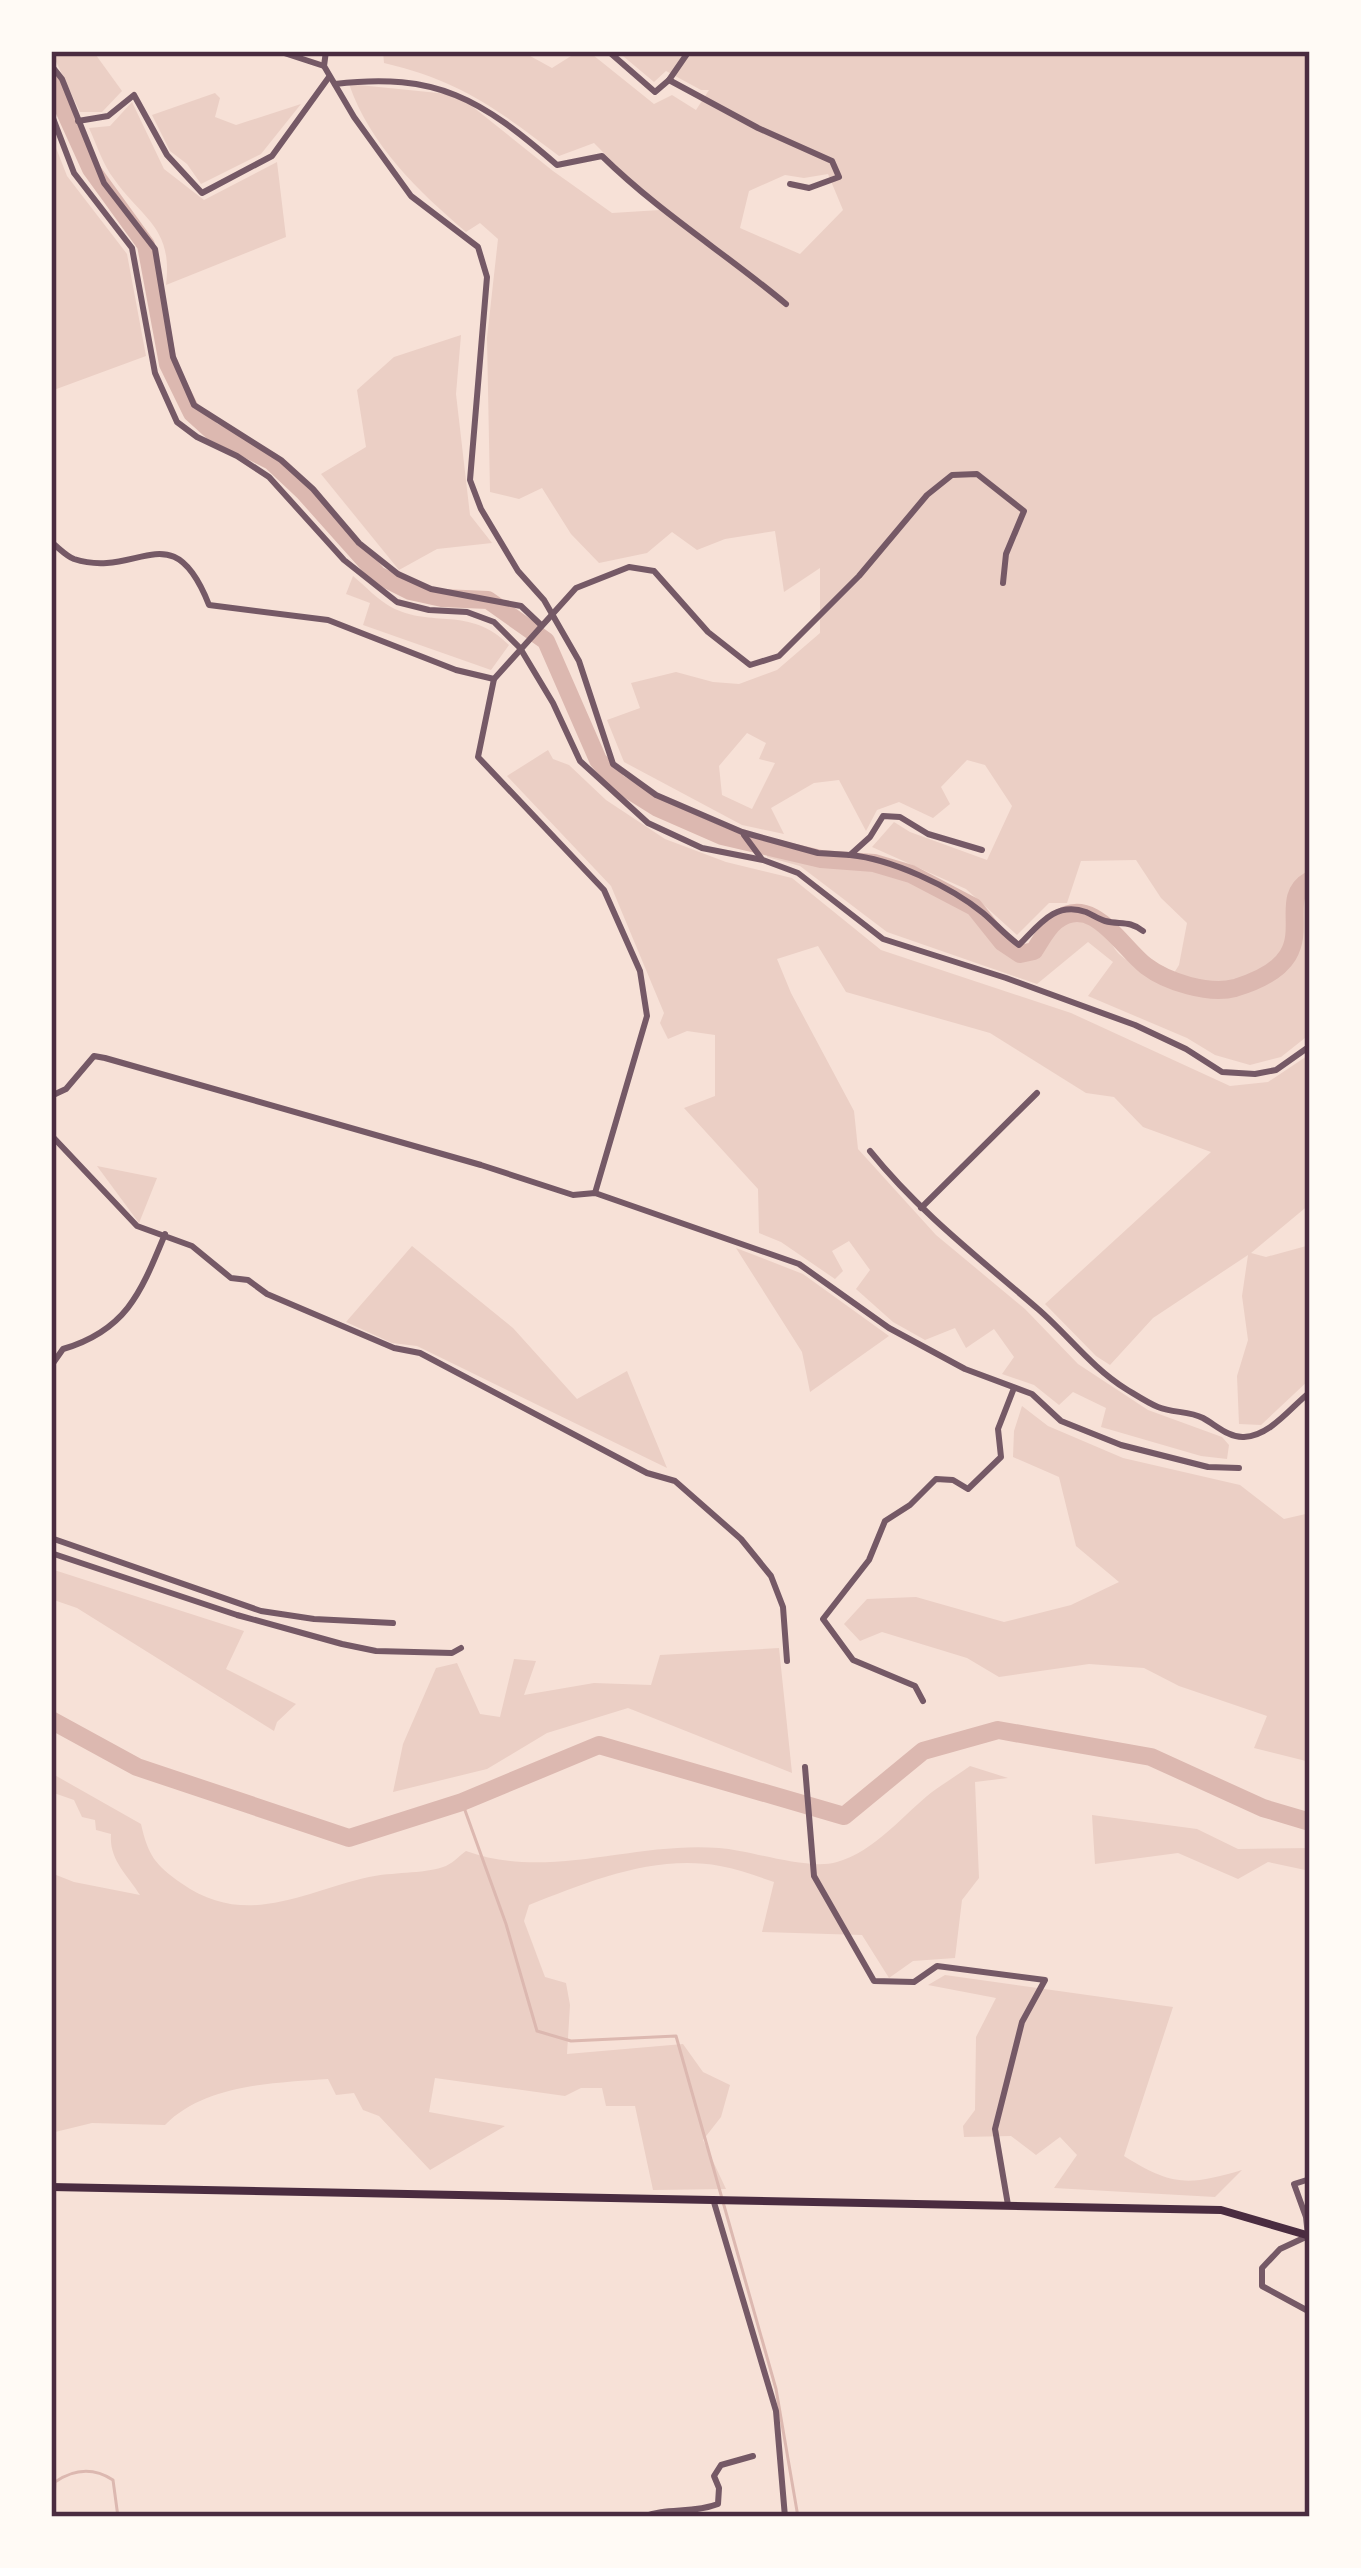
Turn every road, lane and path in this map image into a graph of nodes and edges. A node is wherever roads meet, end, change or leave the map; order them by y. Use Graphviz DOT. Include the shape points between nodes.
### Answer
graph roads {
  1 [pos="278,51"];
  2 [pos="326,51"];
  3 [pos="608,51"];
  4 [pos="689,51"];
  5 [pos="51,65"];
  6 [pos="324,66"];
  7 [pos="332,80"];
  8 [pos="669,80"];
  9 [pos="51,112"];
  10 [pos="78,121"];
  11 [pos="790,184"];
  12 [pos="786,304"];
  13 [pos="51,542"];
  14 [pos="1003,584"];
  15 [pos="549,613"];
  16 [pos="540,624"];
  17 [pos="520,647"];
  18 [pos="494,679"];
  19 [pos="742,832"];
  20 [pos="982,850"];
  21 [pos="850,855"];
  22 [pos="763,860"];
  23 [pos="1143,931"];
  24 [pos="1310,1046"];
  25 [pos="1037,1093"];
  26 [pos="51,1096"];
  27 [pos="51,1135"];
  28 [pos="870,1151"];
  29 [pos="595,1193"];
  30 [pos="921,1208"];
  31 [pos="165,1234"];
  32 [pos="51,1366"];
  33 [pos="1014,1388"];
  34 [pos="1310,1392"];
  35 [pos="1239,1468"];
  36 [pos="51,1538"];
  37 [pos="51,1553"];
  38 [pos="393,1623"];
  39 [pos="461,1648"];
  40 [pos="787,1661"];
  41 [pos="922,1701"];
  42 [pos="806,1767"];
  43 [pos="1310,2179"];
  44 [pos="51,2187"];
  45 [pos="713,2199"];
  46 [pos="1008,2205"];
  47 [pos="1309,2236"];
  48 [pos="1310,2312"];
  49 [pos="753,2456"];
  50 [pos="642,2517"];
  51 [pos="785,2517"];
  1 -- 6 [label="street"];
  2 -- 6 [label="street"];
  3 -- 8 [label="street" via="655,92"];
  4 -- 8 [label="street"];
  5 -- 10 [label="street"];
  6 -- 7 [label="street"];
  7 -- 10 [label="street" via="272,157 202,193 167,155 134,94 108,116"];
  7 -- 12 [label="street" via="431,84 480,106 557,165 602,156"];
  7 -- 15 [label="street" via="411,196 478,247 487,277 470,480"];
  8 -- 11 [label="street" via="832,160 838,177 809,188"];
  9 -- 17 [label="street" via="74,173 132,248 155,373 177,422 269,477 344,560 397,602 467,612 494,622"];
  10 -- 16 [label="street" via="104,183 155,249 173,357 194,405 281,460 398,574 431,589 520,606"];
  13 -- 18 [label="street" via="73,559 176,556 196,573 209,605 328,620"];
  14 -- 15 [label="street" via="1024,511 977,474 952,475 779,656 750,665 654,572 629,567 575,588"];
  15 -- 16 [label="street"];
  15 -- 19 [label="street" via="579,661 613,764 656,795"];
  16 -- 17 [label="street"];
  17 -- 18 [label="street"];
  17 -- 22 [label="street" via="580,761 610,793 648,823 702,848"];
  18 -- 29 [label="street" via="478,757 604,890 640,971 647,1016"];
  19 -- 21 [label="street"];
  19 -- 22 [label="street"];
  20 -- 21 [label="street" via="883,816"];
  21 -- 23 [label="street" via="880,858 932,884 980,910 1019,945 1046,915 1066,910"];
  22 -- 24 [label="street" via="798,873 883,939 1135,1025 1222,1072 1276,1070"];
  25 -- 30 [label="street"];
  26 -- 29 [label="street" via="94,1056 574,1195"];
  27 -- 31 [label="street" via="137,1226"];
  28 -- 30 [label="street"];
  29 -- 33 [label="street" via="799,1264 889,1328"];
  30 -- 34 [label="street" via="1087,1359 1159,1408 1249,1437 1268,1431"];
  31 -- 32 [label="street" via="118,1323 62,1349"];
  31 -- 40 [label="street" via="231,1278 420,1353 675,1481 771,1576 783,1607"];
  33 -- 35 [label="street" via="1061,1421 1121,1445"];
  33 -- 41 [label="street" via="998,1429 1001,1457 989,1472 968,1489 936,1479 885,1521 869,1560 823,1619 853,1660 915,1686"];
  36 -- 38 [label="street" via="261,1611"];
  37 -- 39 [label="street" via="376,1651"];
  42 -- 46 [label="street" via="814,1876 874,1981 914,1982 937,1966 1045,1980 1022,2022 995,2129"];
  43 -- 47 [label="street" via="1294,2184"];
  44 -- 45 [label="main road"];
  45 -- 46 [label="main road"];
  45 -- 51 [label="street" via="776,2411"];
  46 -- 47 [label="main road" via="1221,2210"];
  47 -- 48 [label="street" via="1262,2268 1262,2286"];
  49 -- 50 [label="street" via="721,2465 714,2476 718,2504"];
}
